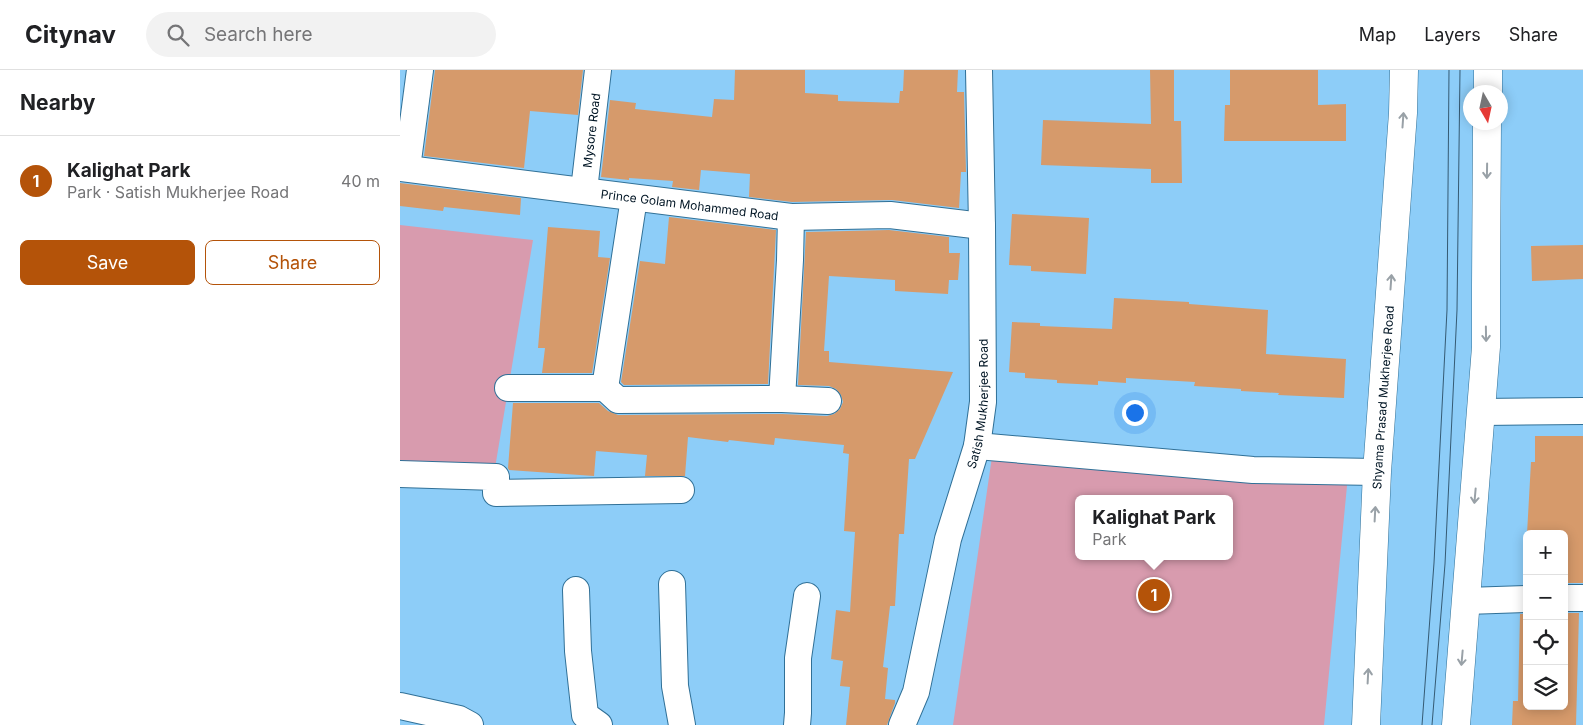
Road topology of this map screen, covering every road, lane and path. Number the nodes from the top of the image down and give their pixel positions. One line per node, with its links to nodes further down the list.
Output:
1 (420, 70): 8 (street)
2 (598, 70): 9 (street, Mysore Road)
3 (979, 70): 12 (street, Satish Mukherjee Road)
4 (1404, 70): 20 (main road, Shyama Prasad Mukherjee Road, one-way to 4)
5 (1488, 70): 6 (main road)
6 (1488, 85)
7 (1487, 130): 18 (main road, one-way to 18)
8 (403, 168): 9 (street, Prince Golam Mohammed Road)
9 (584, 190): 10 (street, Prince Golam Mohammed Road)
10 (634, 198): 11 (street, Prince Golam Mohammed Road); 14 (street)
11 (791, 216): 12 (street, Prince Golam Mohammed Road); 15 (street)
12 (982, 226): 19 (street, Satish Mukherjee Road)
13 (508, 388): 14 (street)
14 (605, 388): 15 (street)
15 (782, 399): 16 (street)
16 (828, 401)
17 (1583, 410): 18 (street)
18 (1481, 412): 29 (main road, one-way to 29)
19 (978, 446): 20 (street); 35 (street, Satish Mukherjee Road)
20 (1377, 472): 36 (main road, Shyama Prasad Mukherjee Road, one-way to 20)
21 (400, 474): 22 (street)
22 (681, 490)
23 (672, 584): 33 (street)
24 (576, 590): 32 (street)
25 (807, 596): 34 (street)
26 (1568, 598): 27 (street)
27 (1583, 598)
28 (1523, 599): 29 (street)
29 (1466, 601): 37 (main road, one-way to 37)
30 (400, 706): 31 (street)
31 (470, 725)
32 (600, 725)
33 (682, 725)
34 (797, 725)
35 (902, 725)
36 (1366, 725)
37 (1456, 725)

